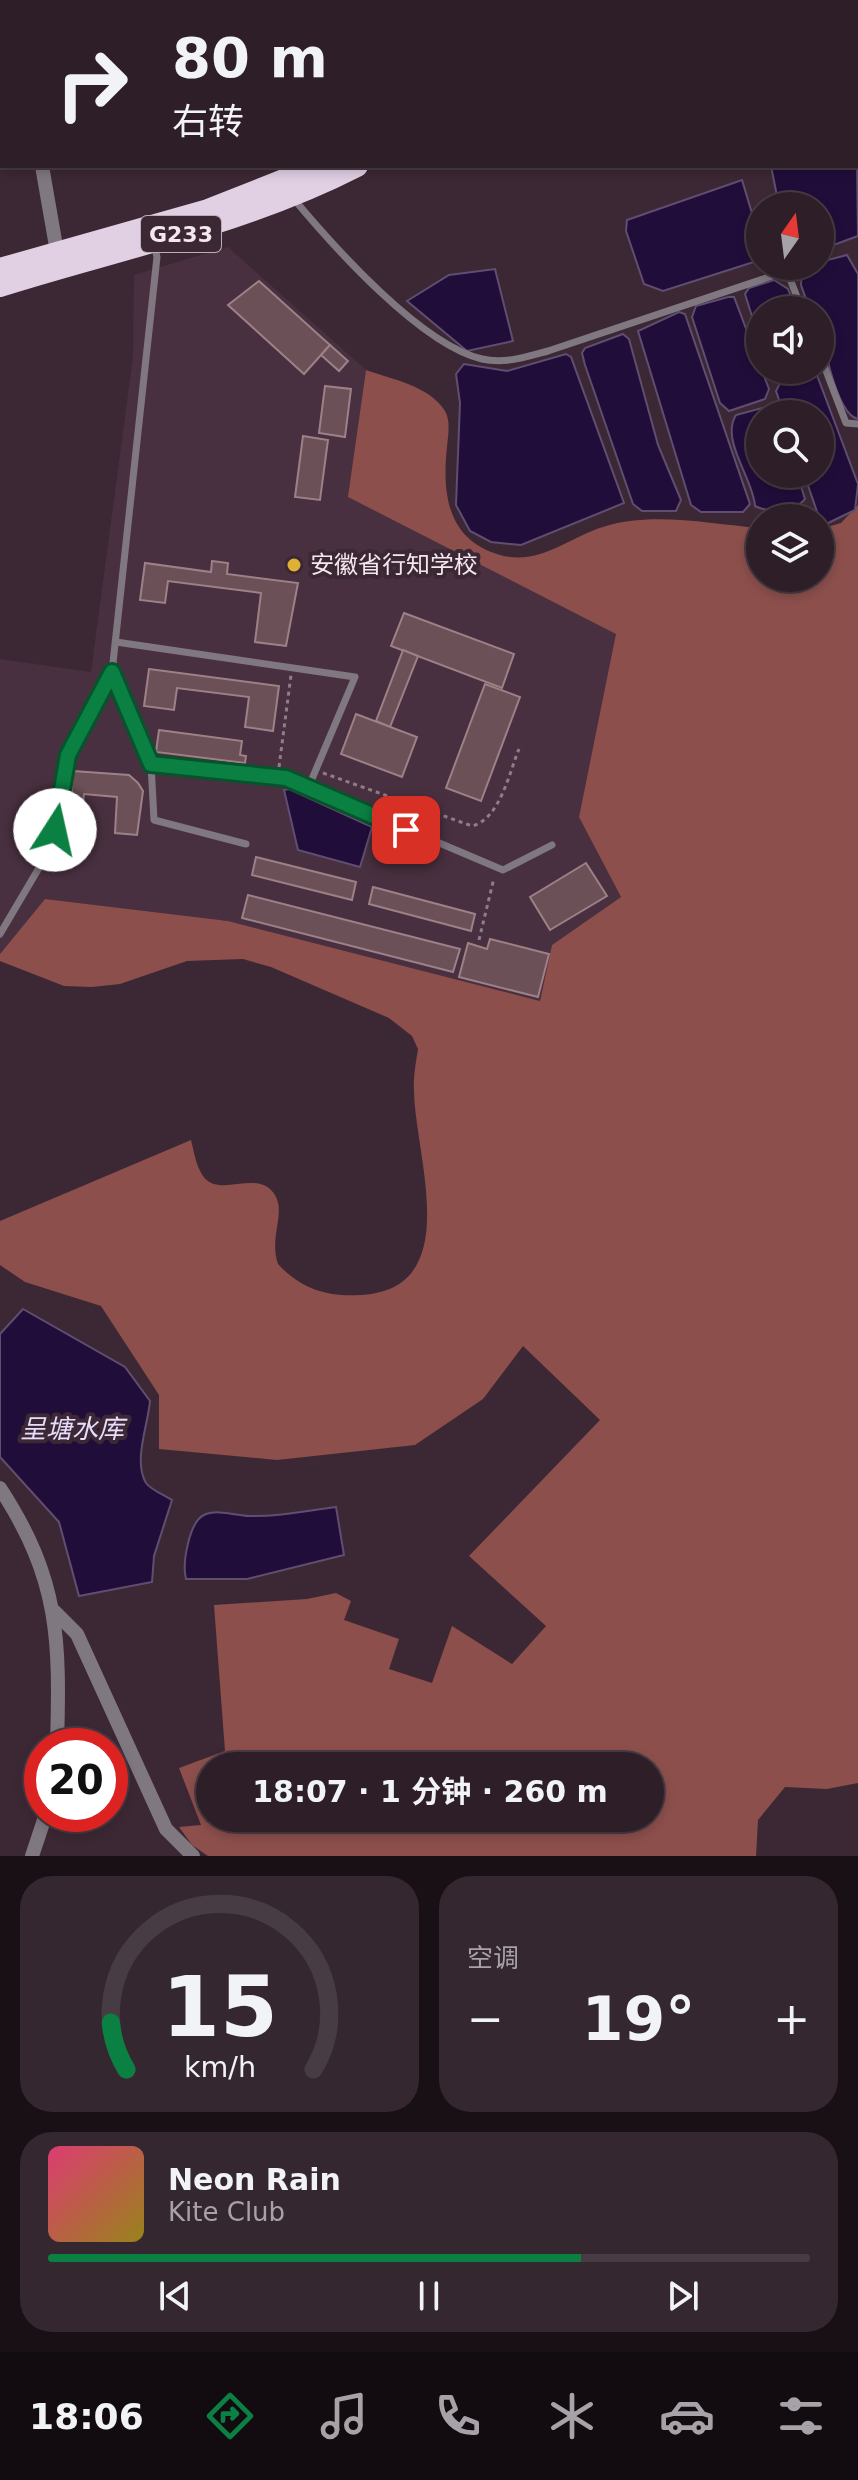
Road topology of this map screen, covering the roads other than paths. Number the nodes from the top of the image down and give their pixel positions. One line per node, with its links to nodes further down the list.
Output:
1 (42, 168): 6 (street)
2 (314, 168): 6 (highway, G233)
3 (353, 168): 4 (highway, G233)
4 (291, 197): 5 (highway, G233); 9 (lane)
5 (154, 242): 8 (highway, G233); 12 (lane)
6 (57, 252): 7 (highway, G233)
7 (0, 269)
8 (0, 286)
9 (797, 296)
10 (831, 384): 11 (lane)
11 (858, 424)
12 (116, 642): 13 (lane); 15 (lane)
13 (112, 672): 14 (lane); 18 (lane)
14 (151, 764): 15 (lane); 16 (lane)
15 (309, 786): 17 (lane)
16 (246, 844)
17 (552, 845)
18 (0, 934)
19 (0, 1488): 20 (street)
20 (54, 1611): 21 (street); 24 (street)
21 (57, 1728)
22 (40, 1832): 23 (street)
23 (32, 1856)
24 (193, 1856)

